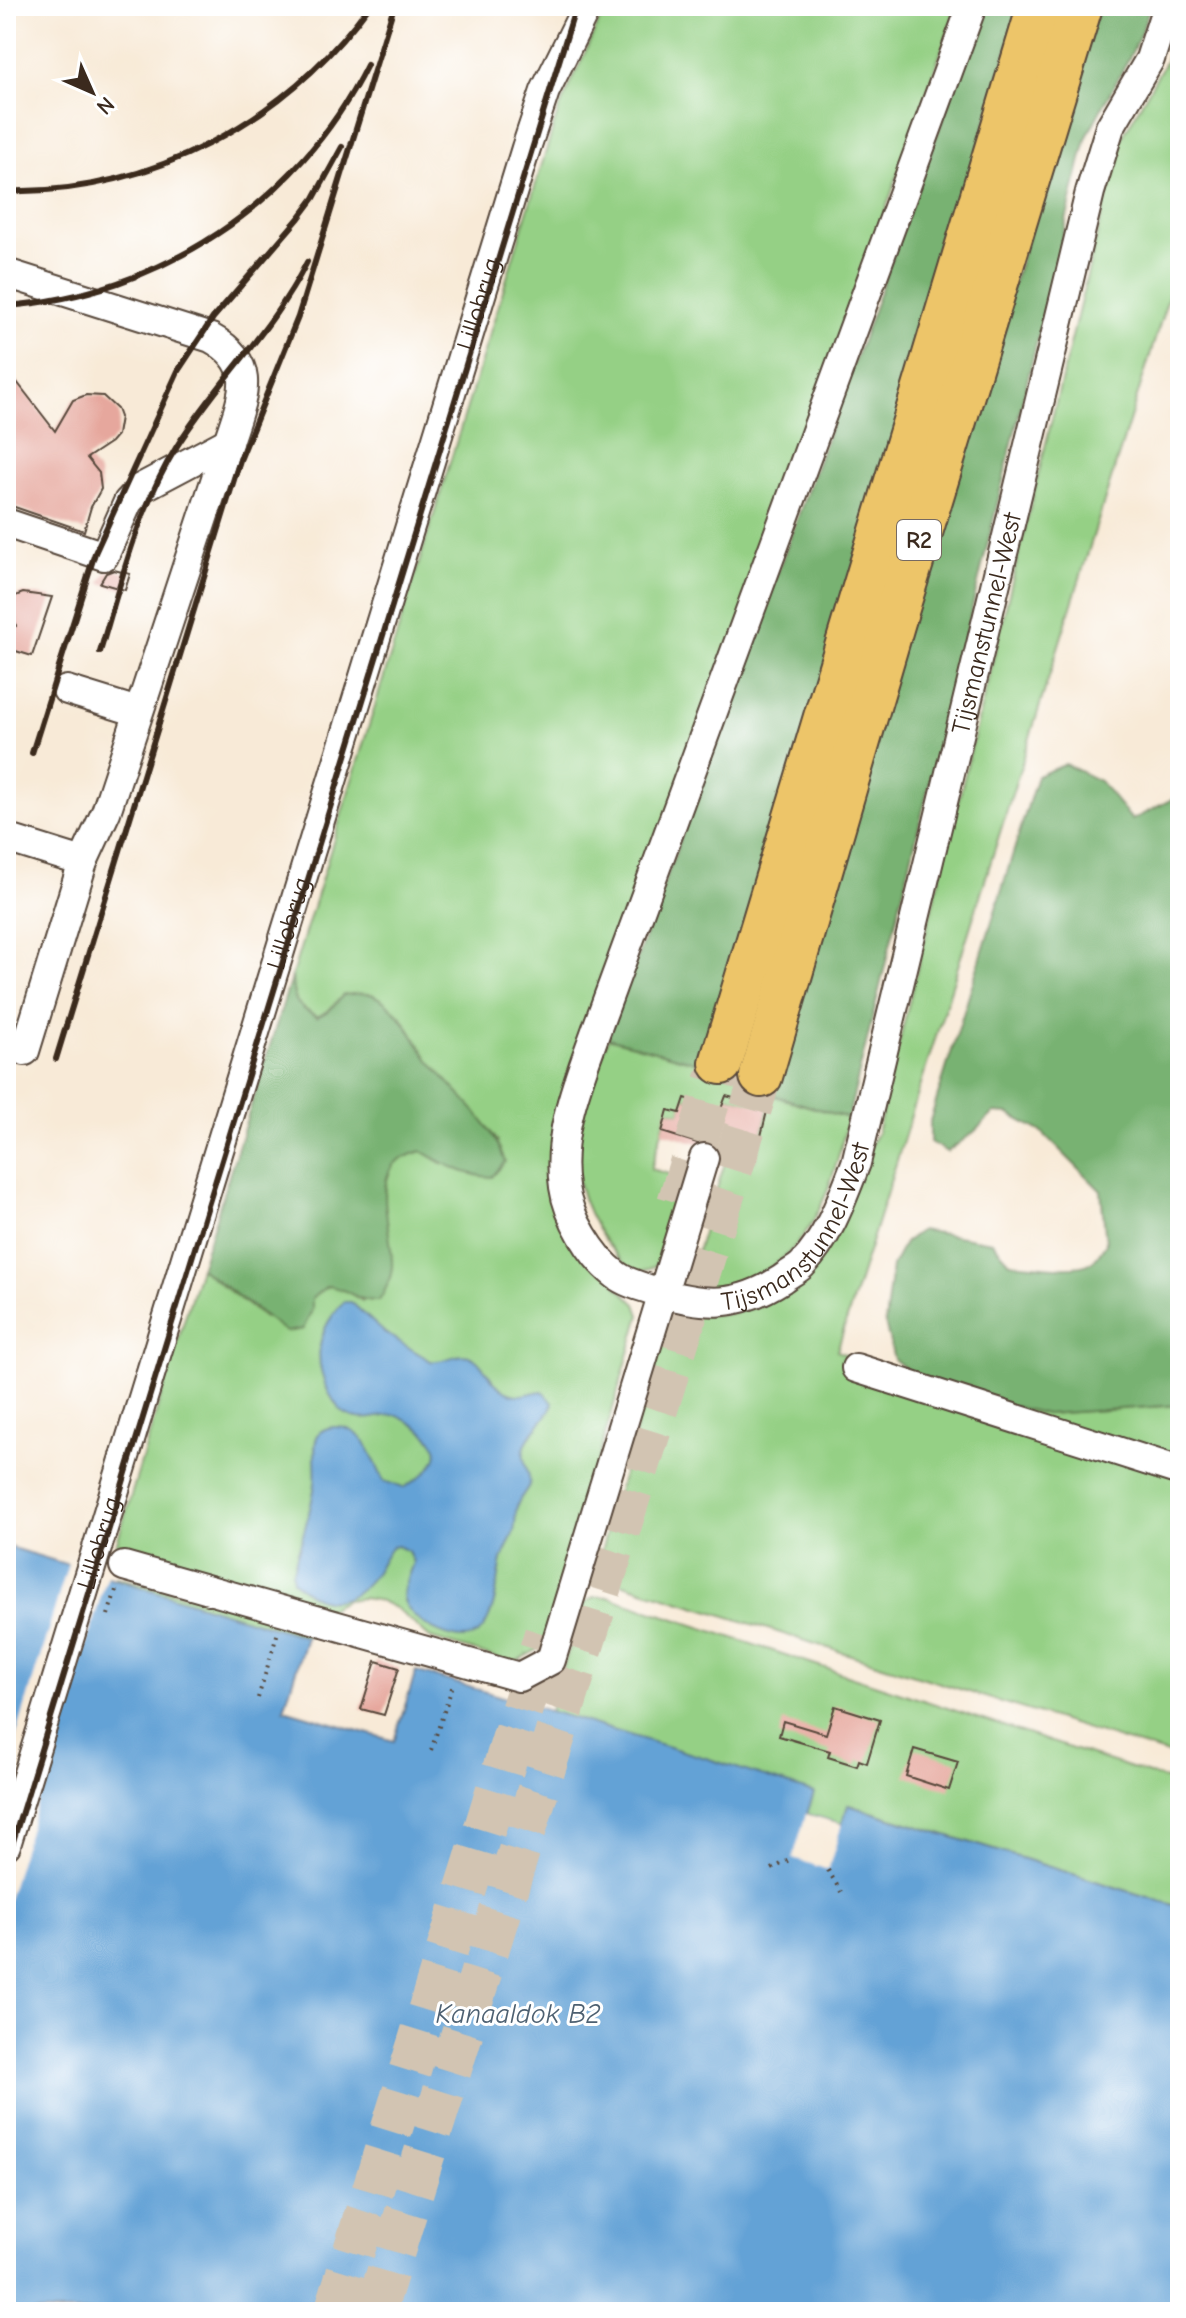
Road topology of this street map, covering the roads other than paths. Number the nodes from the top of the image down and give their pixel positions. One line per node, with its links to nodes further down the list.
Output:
1 (587, 6): 21 (street, Lillobrug)
2 (972, 6): 17 (street, Tijsmanstunnel-West)
3 (1039, 6): 14 (highway, R2)
4 (1081, 6): 15 (highway, R2)
5 (1167, 6): 17 (street, Tijsmanstunnel-West)
6 (6, 273): 7 (street)
7 (228, 442): 8 (street); 10 (street)
8 (6, 523)
9 (67, 690): 10 (street)
10 (138, 712): 12 (street)
11 (6, 838): 12 (street)
12 (83, 862): 13 (street)
13 (25, 1051)
14 (721, 1063)
15 (761, 1076)
16 (704, 1158): 17 (street)
17 (664, 1294): 20 (street)
18 (856, 1368): 19 (street)
19 (1180, 1471)
20 (124, 1566)
21 (6, 1845)

